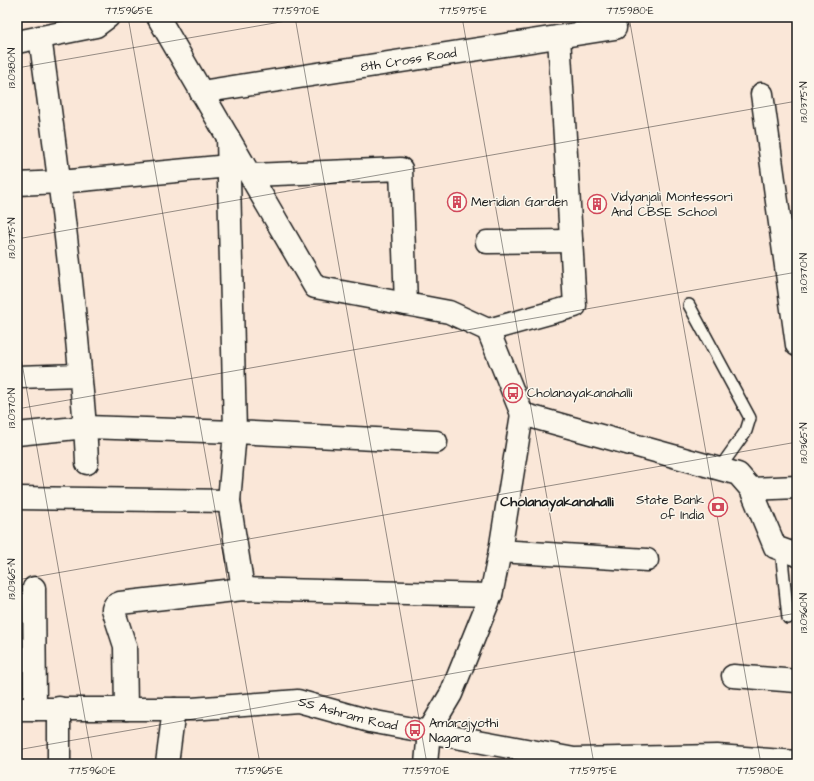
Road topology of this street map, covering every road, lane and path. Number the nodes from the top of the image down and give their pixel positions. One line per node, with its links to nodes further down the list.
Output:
1 (108, 17): 4 (street)
2 (158, 17): 7 (street)
3 (615, 28): 5 (street, 8th Cross Road)
4 (40, 37): 6 (street); 12 (street)
5 (559, 37): 7 (street, 8th Cross Road); 14 (street)
6 (17, 42)
7 (201, 92): 9 (street)
8 (762, 94): 19 (street)
9 (228, 137): 10 (street); 11 (street)
10 (229, 166): 12 (street); 24 (street)
11 (250, 175): 16 (street); 16 (street)
12 (60, 182): 13 (street); 20 (street)
13 (17, 184)
14 (571, 241): 15 (street); 18 (street)
15 (487, 242)
16 (406, 304): 18 (street)
17 (689, 306): 28 (lane)
18 (488, 330): 22 (street)
19 (797, 345)
20 (80, 375): 21 (street); 23 (street)
21 (17, 377)
22 (522, 414): 28 (street); 33 (street)
23 (86, 427): 24 (street); 25 (street); 27 (street)
24 (235, 432): 26 (street); 32 (street)
25 (17, 434)
26 (436, 442)
27 (87, 463)
28 (719, 469): 30 (street)
29 (797, 487): 30 (street)
30 (751, 489): 34 (street)
31 (17, 498): 32 (street)
32 (229, 501): 37 (street)
33 (500, 551): 35 (street); 38 (street)
34 (789, 552): 39 (lane)
35 (647, 560)
36 (34, 588): 43 (street)
37 (243, 589): 38 (street); 44 (street)
38 (491, 595): 46 (street)
39 (788, 618)
40 (733, 676): 41 (street)
41 (797, 681)
42 (60, 708): 43 (street, SS Ashram Road); 44 (street, SS Ashram Road); 50 (street)
43 (26, 709)
44 (126, 709): 45 (street, SS Ashram Road)
45 (174, 709): 46 (street, SS Ashram Road); 51 (street)
46 (429, 731): 47 (street, SS Ashram Road); 52 (street)
47 (544, 759): 48 (street, SS Ashram Road)
48 (718, 760): 49 (street, SS Ashram Road)
49 (797, 762)
50 (59, 764)
51 (167, 764)
52 (426, 764)

